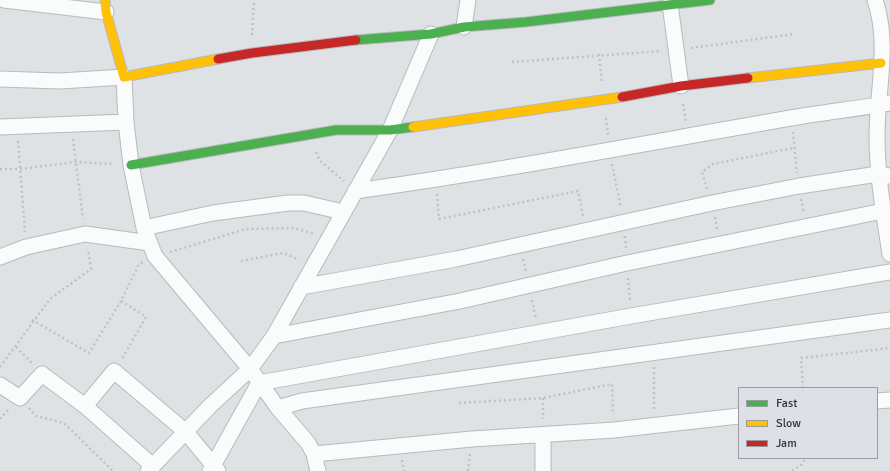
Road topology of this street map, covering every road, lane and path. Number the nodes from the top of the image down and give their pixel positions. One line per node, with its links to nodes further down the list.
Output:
1 (4, 0): 7 (street)
2 (254, 0): 12 (path)
3 (468, 0): 8 (street)
4 (710, 0): 6 (street)
5 (875, 0): 15 (street)
6 (670, 4): 8 (street); 11 (street)
7 (105, 6): 16 (street)
8 (464, 27): 9 (street)
9 (431, 34): 12 (street); 25 (street)
10 (794, 34): 11 (path)
11 (675, 50): 13 (path); 18 (street)
12 (252, 53): 16 (street)
13 (599, 54): 14 (path); 19 (path)
14 (512, 62)
15 (881, 63): 18 (street); 20 (street)
16 (124, 77): 17 (street); 21 (street)
17 (0, 79)
18 (681, 86): 19 (street); 27 (path)
19 (604, 100): 25 (street); 28 (path)
20 (884, 104): 27 (street); 33 (street)
21 (126, 122): 22 (street); 30 (street)
22 (71, 125): 23 (street); 29 (path)
23 (17, 126): 24 (street); 31 (path)
24 (0, 127)
25 (390, 130): 26 (street); 36 (street)
26 (308, 135): 30 (street); 36 (path)
27 (688, 137): 28 (street)
28 (610, 151): 34 (street); 40 (path)
29 (76, 162): 30 (path); 31 (path); 44 (path)
30 (131, 165): 42 (street)
31 (21, 169): 32 (path); 48 (path)
32 (0, 170)
33 (884, 175): 35 (street); 38 (street)
34 (436, 180): 36 (street); 43 (path)
35 (799, 186): 37 (street); 37 (path); 41 (path)
36 (355, 191): 39 (street)
37 (712, 203): 40 (street); 46 (path)
38 (883, 211): 41 (street); 50 (street)
39 (343, 212): 42 (street); 45 (street)
40 (623, 222): 43 (street); 53 (path)
41 (806, 226): 46 (street)
42 (144, 228): 49 (street)
43 (586, 230): 47 (street)
44 (85, 234): 48 (street); 49 (street); 60 (path)
45 (327, 238): 49 (path); 54 (street)
46 (720, 244): 53 (street)
47 (519, 245): 56 (path); 57 (street)
48 (26, 247): 51 (street)
49 (152, 250): 58 (path); 68 (street)
50 (890, 254)
51 (0, 257)
52 (241, 261): 54 (path)
53 (627, 263): 56 (street); 59 (path)
54 (313, 265): 57 (street)
55 (890, 272): 59 (street)
56 (530, 286): 62 (path); 63 (street)
57 (301, 287): 63 (street)
58 (121, 301): 60 (path); 69 (path)
59 (631, 316): 62 (street)
60 (32, 320): 64 (path)
61 (890, 320): 66 (street)
62 (538, 333): 71 (street)
63 (274, 336): 68 (street)
64 (16, 347): 67 (path); 70 (path)
65 (890, 348): 73 (path)
66 (654, 352): 80 (street); 82 (path)
67 (0, 367)
68 (250, 369): 71 (street); 84 (street)
69 (114, 371): 79 (street); 84 (street)
70 (42, 374): 74 (street); 79 (street)
71 (259, 383): 80 (street); 89 (street)
72 (0, 385): 74 (street)
73 (803, 387)
74 (20, 398): 90 (path)
75 (543, 398): 78 (path); 83 (path); 85 (path)
76 (890, 400): 77 (street)
77 (878, 401)
78 (460, 403)
79 (85, 406): 88 (street)
80 (278, 408): 86 (street)
81 (738, 416): 82 (street)
82 (654, 425): 83 (street)
83 (614, 430): 85 (street)
84 (186, 432): 88 (street); 89 (street)
85 (543, 436): 86 (street); 92 (street)
86 (314, 454): 91 (street)
87 (805, 459): 93 (path)
88 (151, 468)
89 (214, 469)
90 (113, 471)
91 (318, 471)
92 (543, 471)
93 (792, 471)

